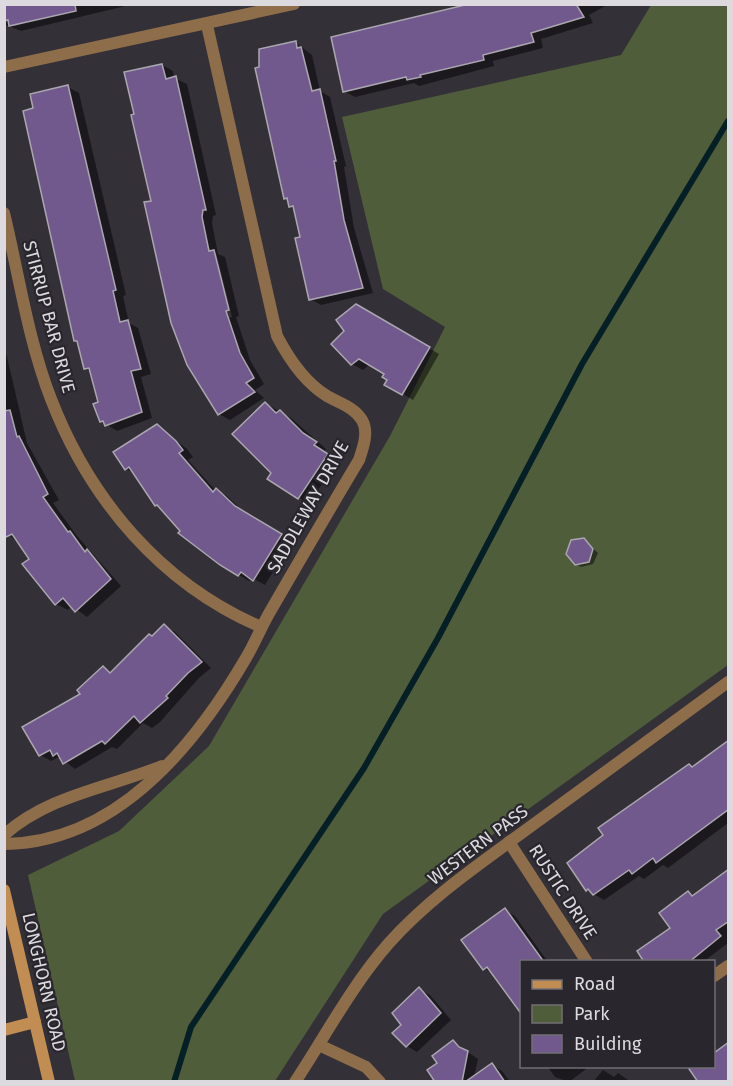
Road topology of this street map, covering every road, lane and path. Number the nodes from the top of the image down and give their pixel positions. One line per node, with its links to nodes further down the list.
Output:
1 (294, 4): 2 (street)
2 (207, 25): 3 (street); 5 (street, SADDLEWAY DRIVE)
3 (4, 67)
4 (4, 213): 5 (street, STIRRUP BAR DRIVE)
5 (261, 627): 7 (street, SADDLEWAY DRIVE)
6 (729, 682): 9 (street, WESTERN PASS)
7 (166, 764): 8 (street, SADDLEWAY DRIVE); 10 (street, SADDLEWAY DRIVE)
8 (4, 835)
9 (509, 842): 12 (street, RUSTIC DRIVE); 17 (street, WESTERN PASS)
10 (4, 844)
11 (4, 890): 15 (main road, LONGHORN ROAD)
12 (586, 960)
13 (729, 966): 14 (street)
14 (715, 975)
15 (35, 1022): 16 (main road); 18 (main road, LONGHORN ROAD)
16 (4, 1030)
17 (319, 1045): 19 (street, WESTERN PASS); 20 (street)
18 (49, 1082)
19 (295, 1082)
20 (380, 1082)

